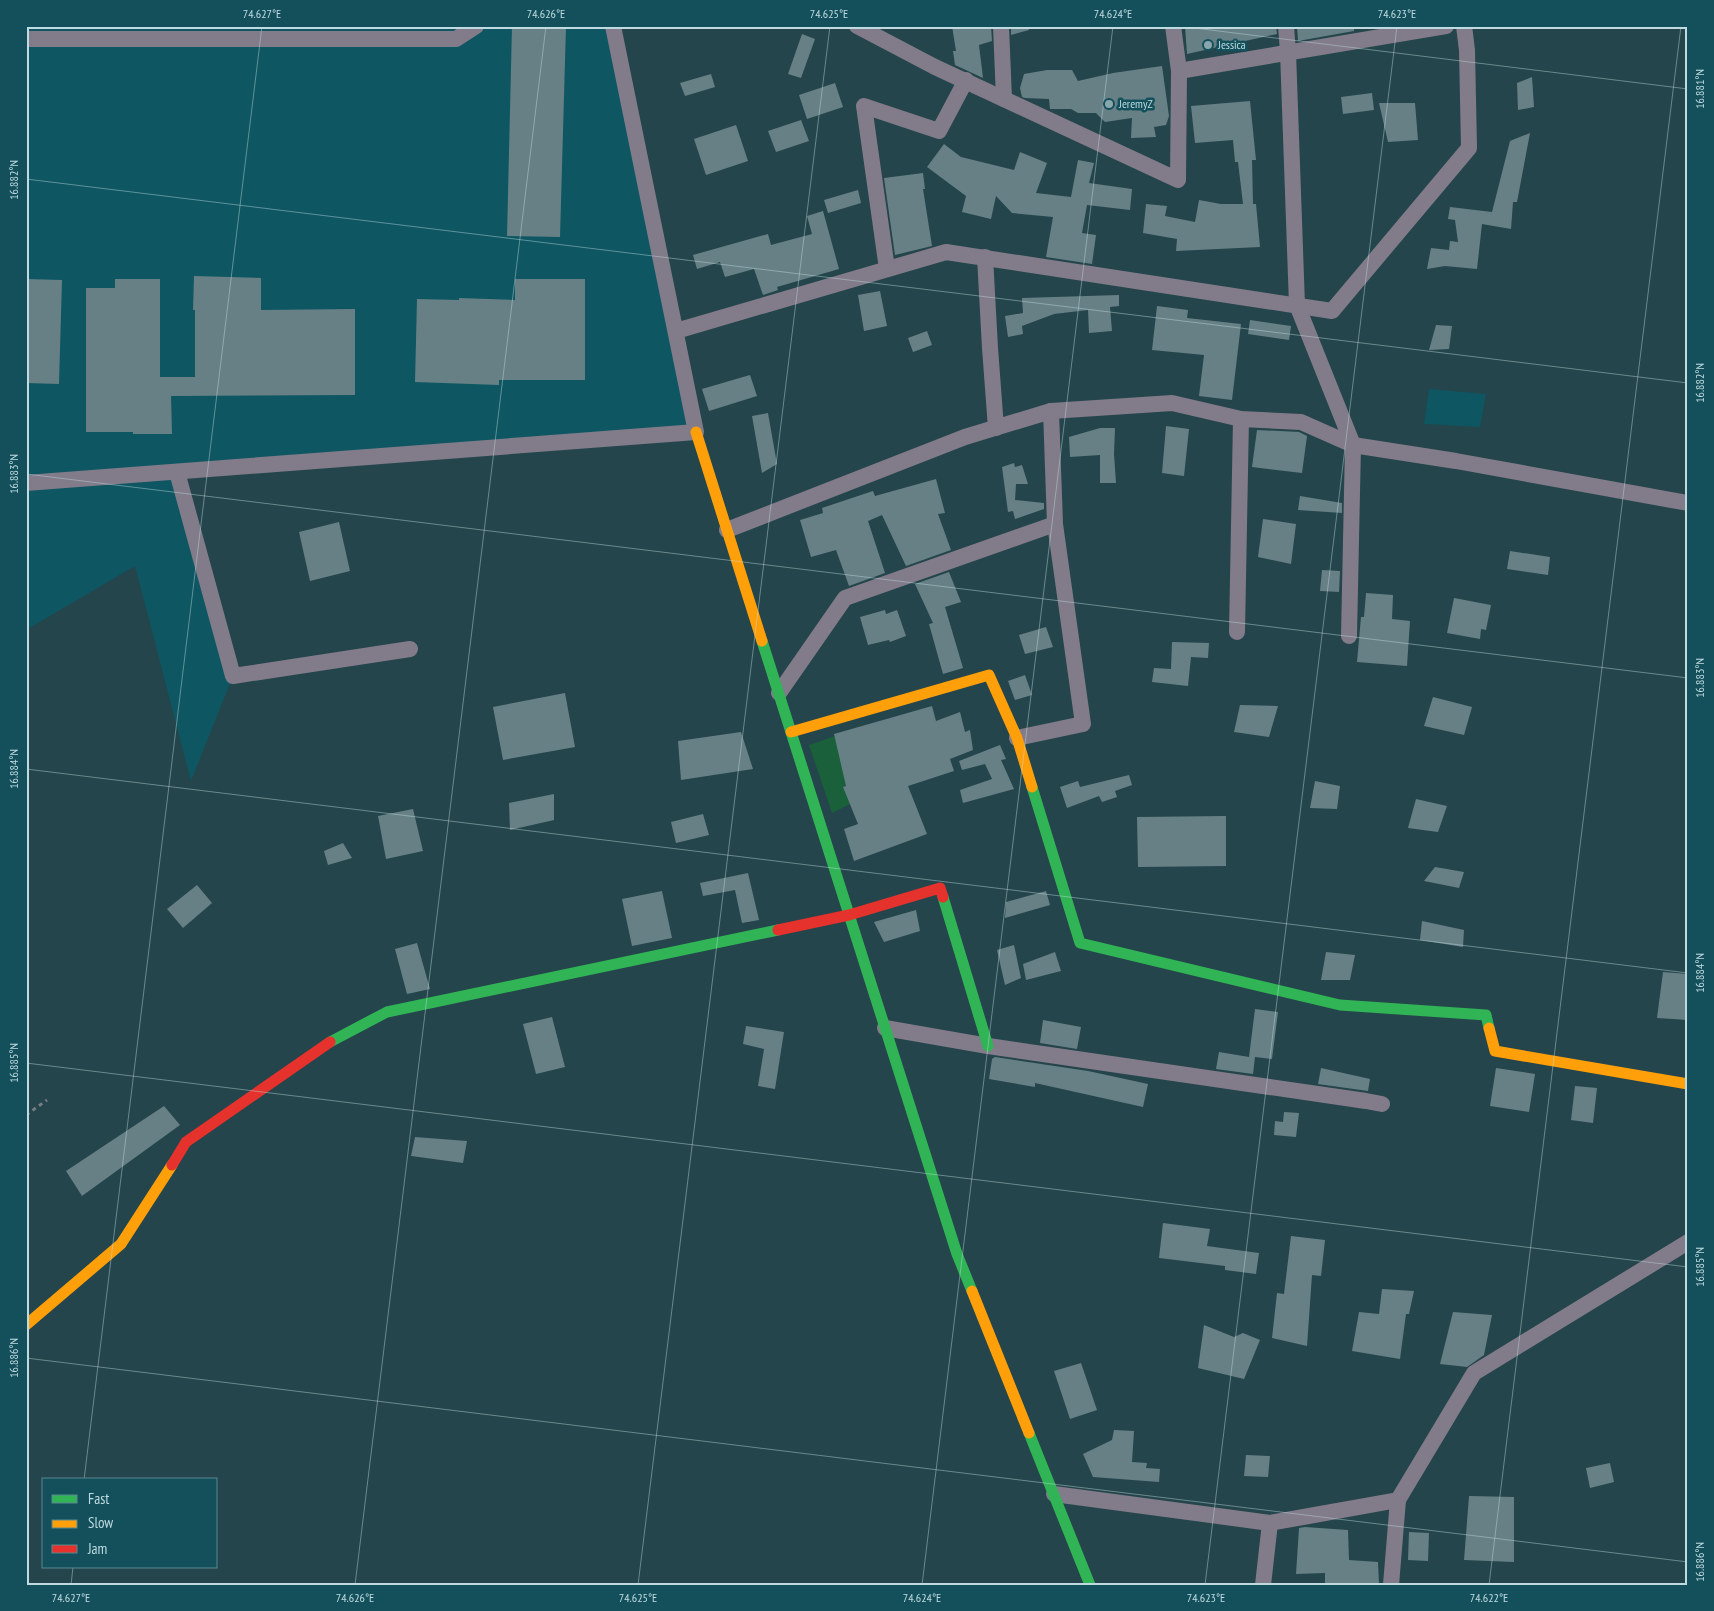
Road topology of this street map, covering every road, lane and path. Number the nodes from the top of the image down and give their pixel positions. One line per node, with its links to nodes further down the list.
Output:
1 (476, 26): 9 (street)
2 (613, 26): 17 (street)
3 (857, 26): 12 (street)
4 (1000, 26): 13 (street)
5 (1173, 26): 11 (street)
6 (1286, 26): 10 (street)
7 (1446, 26): 10 (street)
8 (1464, 26): 16 (street)
9 (26, 38)
10 (1288, 52): 11 (street); 16 (street)
11 (1179, 71): 13 (street)
12 (966, 80): 13 (street); 15 (street)
13 (1004, 99)
14 (985, 257): 15 (street); 16 (street); 20 (street)
15 (886, 269): 17 (street)
16 (1297, 306): 22 (street)
17 (676, 331): 21 (street)
18 (1051, 411): 19 (street); 20 (street); 26 (street)
19 (1241, 419): 22 (street); 28 (street)
20 (996, 428): 27 (street)
21 (696, 432): 23 (street); 27 (street)
22 (1353, 445): 25 (street); 29 (street)
23 (178, 472): 24 (street); 30 (street)
24 (26, 483)
25 (1688, 503)
26 (1055, 524): 31 (street); 33 (street)
27 (727, 530): 31 (street)
28 (1237, 632)
29 (1349, 636)
30 (410, 649)
31 (779, 693): 32 (street)
32 (792, 732): 33 (street); 34 (street)
33 (1017, 738): 37 (street)
34 (849, 916): 35 (street); 36 (street); 42 (street)
35 (885, 1028): 36 (street); 43 (street)
36 (988, 1046): 39 (street)
37 (1688, 1084)
38 (47, 1100): 40 (path)
39 (1382, 1104)
40 (26, 1115)
41 (1688, 1242): 44 (street)
42 (26, 1325)
43 (1054, 1494): 45 (street); 46 (street)
44 (1398, 1500): 45 (street); 48 (street)
45 (1270, 1523): 47 (street)
46 (1090, 1585)
47 (1262, 1585)
48 (1391, 1585)

